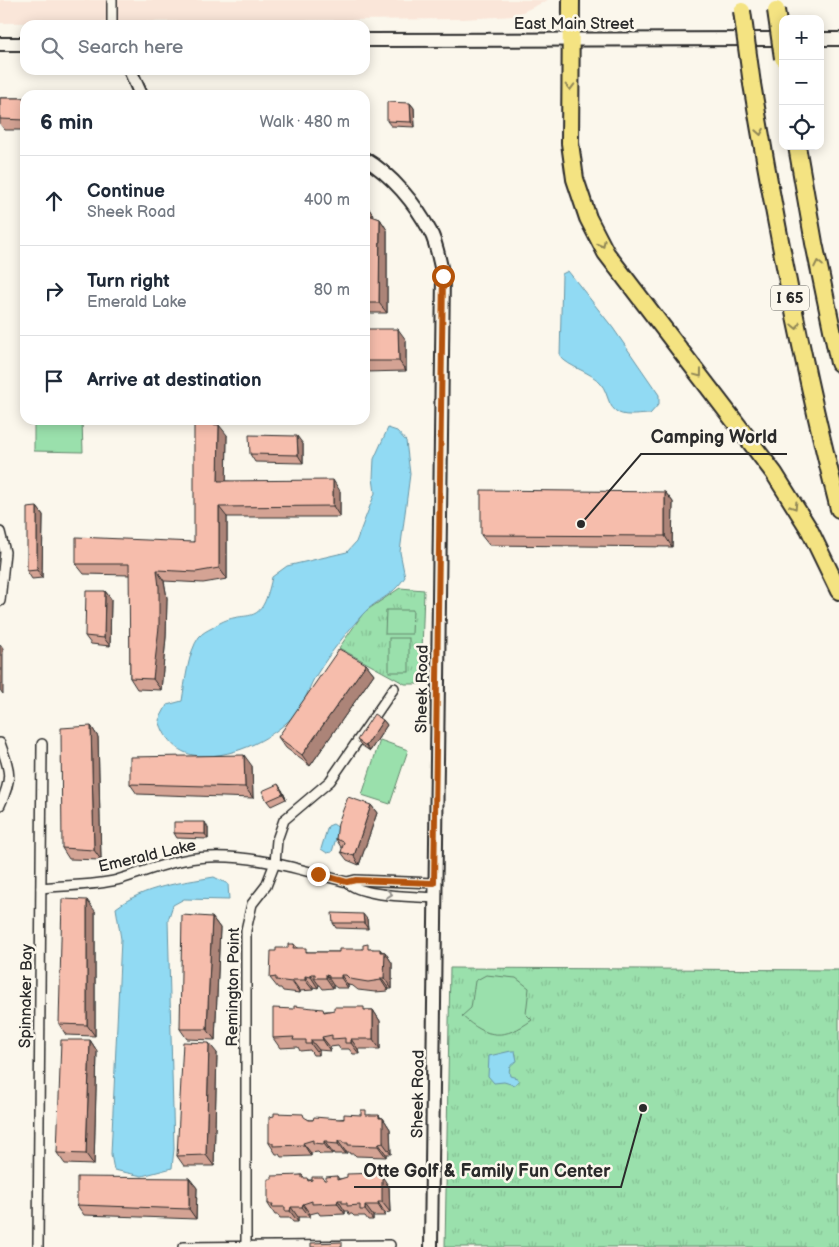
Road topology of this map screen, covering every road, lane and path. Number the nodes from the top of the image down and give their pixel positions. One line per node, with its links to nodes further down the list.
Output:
1 (112, 0): 5 (street)
2 (571, 0): 7 (highway)
3 (742, 5): 19 (highway, I 65, one-way to 19, bridge)
4 (776, 5): 6 (highway, bridge)
5 (112, 20)
6 (779, 28)
7 (569, 39): 8 (street, East Main Street); 10 (street, East Main Street); 21 (highway, one-way to 21)
8 (779, 39)
9 (824, 39): 11 (street)
10 (370, 40)
11 (839, 40)
12 (0, 44): 13 (street)
13 (20, 44)
14 (132, 75): 15 (street)
15 (139, 90)
16 (798, 150): 18 (highway, I 65, one-way to 16)
17 (370, 163): 29 (street, Sheek Road)
18 (839, 363)
19 (839, 509)
20 (0, 532): 22 (street)
21 (839, 591)
22 (0, 601)
23 (394, 688): 27 (street, Remington Point)
24 (0, 743): 26 (street)
25 (42, 744): 30 (street, Spinnaker Bay)
26 (0, 804)
27 (274, 863): 28 (street, Emerald Lake); 30 (street, Emerald Lake); 33 (street, Remington Point)
28 (347, 882): 29 (street, Emerald Lake); 31 (street, Emerald Lake, one-way to 31)
29 (434, 883): 31 (street, Sheek Road)
30 (41, 888): 34 (street, Spinnaker Bay)
31 (434, 898): 36 (street, Sheek Road)
32 (390, 1244): 33 (street)
33 (246, 1246): 35 (street)
34 (38, 1247)
35 (183, 1247)
36 (432, 1247)

